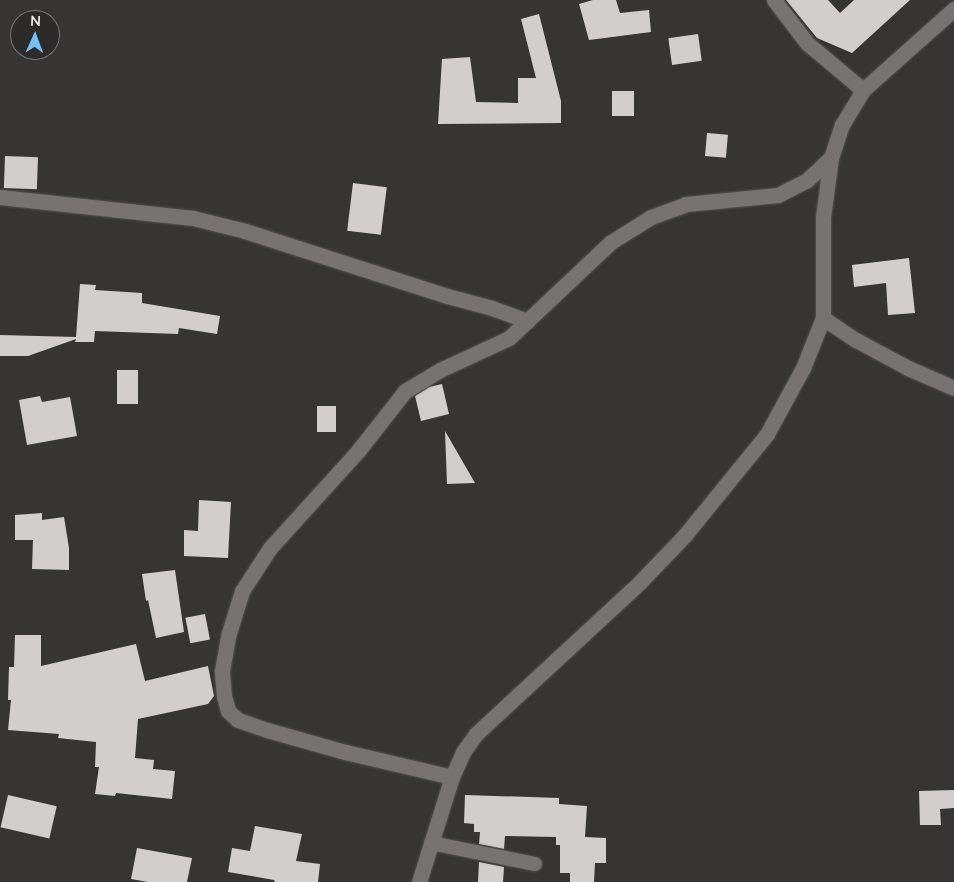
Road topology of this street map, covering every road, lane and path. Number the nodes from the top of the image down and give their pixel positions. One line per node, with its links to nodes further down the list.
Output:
1 (774, 0): 3 (street)
2 (954, 9): 3 (street)
3 (864, 90): 4 (street)
4 (831, 158): 6 (street); 7 (street)
5 (0, 197): 7 (street)
6 (823, 318): 8 (street); 9 (street)
7 (528, 321): 9 (street)
8 (954, 388)
9 (452, 778): 10 (street)
10 (431, 843): 11 (lane); 12 (street)
11 (535, 864)
12 (419, 882)

